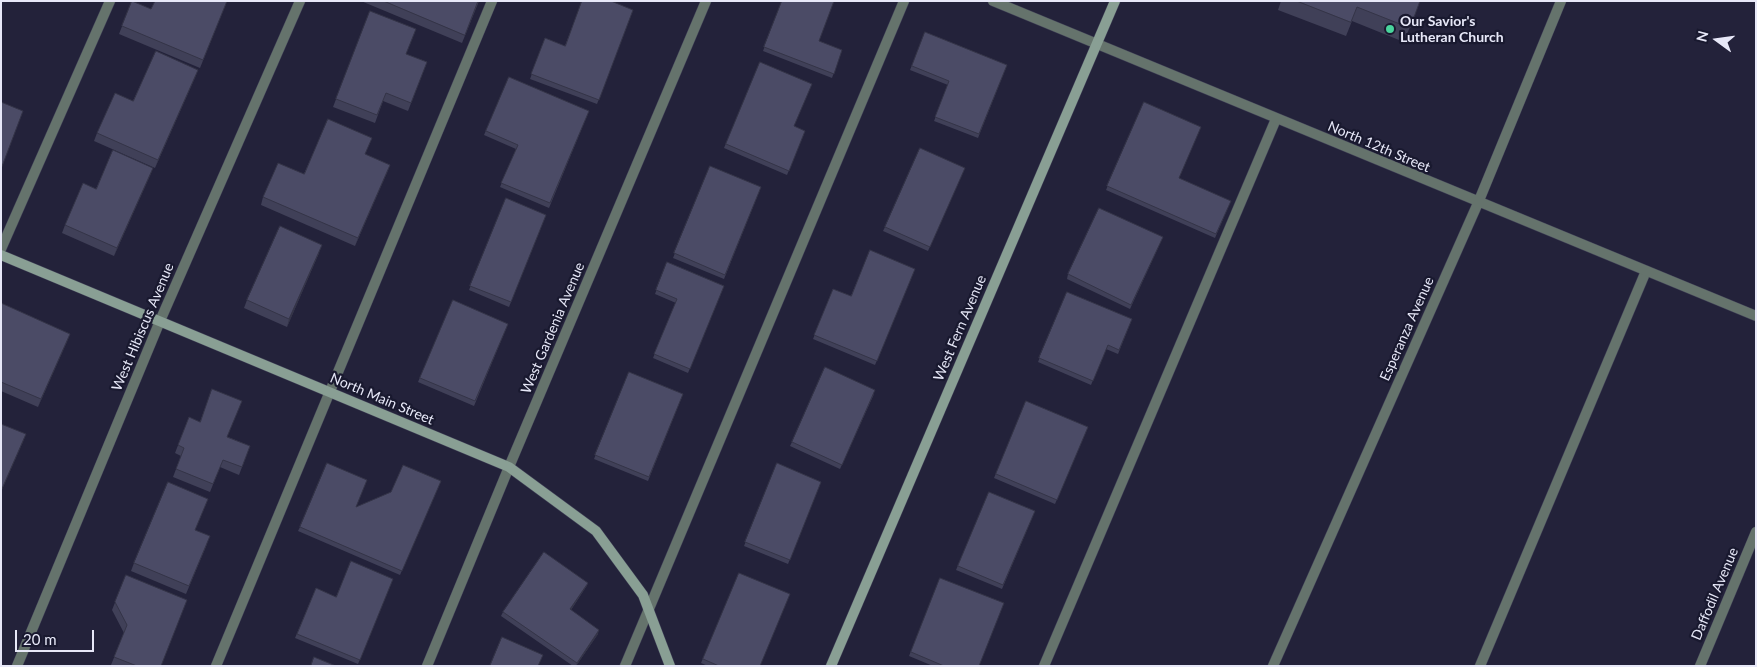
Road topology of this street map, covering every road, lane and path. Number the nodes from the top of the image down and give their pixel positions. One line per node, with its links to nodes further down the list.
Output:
1 (110, 1): 12 (street)
2 (300, 1): 16 (street, West Hibiscus Avenue)
3 (492, 1): 17 (street)
4 (706, 1): 18 (street, West Gardenia Avenue)
5 (904, 1): 20 (street)
6 (993, 1): 9 (street, North 12th Street)
7 (1114, 1): 9 (street, West Fern Avenue)
8 (1561, 1): 11 (street, Esperanza Avenue)
9 (1096, 45): 10 (street, North 12th Street); 26 (street, West Fern Avenue)
10 (1276, 119): 11 (street, North 12th Street); 27 (street)
11 (1478, 203): 14 (street, North 12th Street); 28 (street, Esperanza Avenue)
12 (1, 250)
13 (1, 254): 16 (street, North Main Street)
14 (1646, 271): 15 (street, North 12th Street); 29 (street)
15 (1756, 316)
16 (160, 321): 17 (street, North Main Street); 21 (street, West Hibiscus Avenue)
17 (330, 392): 18 (street, North Main Street); 22 (street)
18 (509, 467): 20 (street, North Main Street); 23 (street, West Gardenia Avenue)
19 (1756, 532): 30 (street, Daffodil Avenue)
20 (649, 610): 24 (street); 25 (street, North Main Street)
21 (17, 666)
22 (216, 666)
23 (427, 666)
24 (625, 666)
25 (670, 666)
26 (831, 666)
27 (1044, 666)
28 (1273, 666)
29 (1480, 666)
30 (1700, 666)

